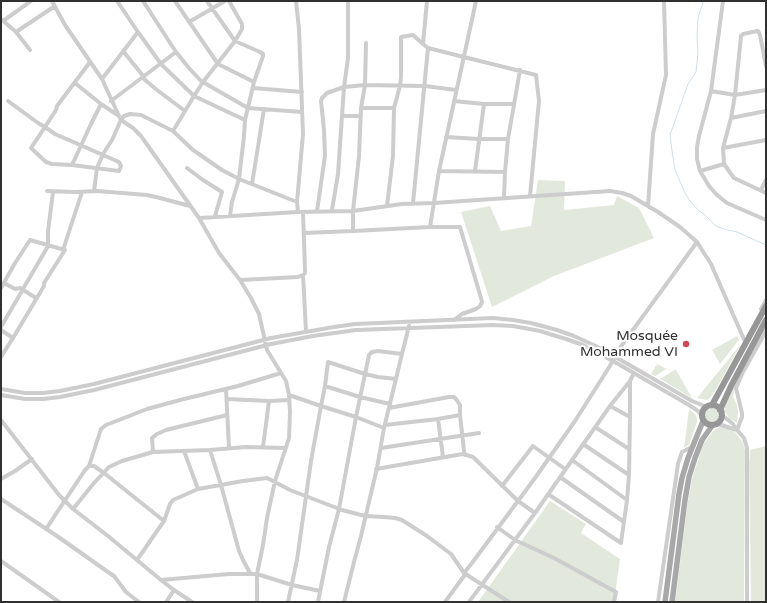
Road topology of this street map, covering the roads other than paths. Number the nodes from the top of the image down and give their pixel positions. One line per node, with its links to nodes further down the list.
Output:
1 (31, 1): 17 (street)
2 (52, 1): 15 (street)
3 (117, 1): 20 (street)
4 (143, 1): 27 (street)
5 (175, 1): 18 (street)
6 (207, 1): 16 (street)
7 (224, 1): 16 (street)
8 (229, 1): 21 (street)
9 (296, 1): 47 (street)
10 (348, 1): 40 (street)
11 (427, 1): 23 (street)
12 (476, 1): 28 (street)
13 (664, 1): 101 (street)
14 (723, 1): 46 (street)
15 (55, 6): 19 (street); 29 (street)
16 (212, 8): 18 (street); 21 (street)
17 (2, 20): 19 (street)
18 (189, 22): 31 (street)
19 (16, 32): 25 (street)
20 (138, 32): 26 (street); 30 (street)
21 (235, 41): 31 (street); 37 (street)
22 (366, 43): 39 (street)
23 (423, 44): 24 (street); 41 (street)
24 (428, 48): 28 (street); 42 (street)
25 (30, 50)
26 (123, 51): 34 (street); 35 (street)
27 (176, 52): 30 (street); 36 (street)
28 (463, 56): 33 (street); 44 (street)
29 (90, 62): 35 (street); 38 (street)
30 (161, 64): 34 (street); 49 (street)
31 (218, 64): 36 (street); 37 (street)
32 (766, 66): 48 (street)
33 (520, 70): 55 (street); 94 (street)
34 (144, 77): 51 (street); 60 (street)
35 (102, 79): 51 (street)
36 (203, 82): 49 (street); 56 (street)
37 (254, 82): 43 (street)
38 (75, 83): 53 (street); 68 (street)
39 (365, 85): 40 (street); 41 (street); 57 (street)
40 (344, 86): 63 (street); 103 (street)
41 (400, 86): 42 (street); 58 (street)
42 (425, 86): 44 (street); 97 (street)
43 (253, 88): 47 (street); 56 (street)
44 (456, 90): 52 (street)
45 (766, 90): 48 (street)
46 (711, 91): 48 (street); 82 (street)
47 (302, 92): 62 (street)
48 (735, 95): 66 (street)
49 (194, 96): 60 (street); 67 (street)
50 (8, 101): 68 (street)
51 (112, 101): 65 (street)
52 (454, 101): 54 (street); 70 (street)
53 (101, 104): 65 (street); 74 (street)
54 (484, 104): 55 (street); 72 (street)
55 (514, 104): 71 (street)
56 (248, 108): 59 (street); 67 (street)
57 (361, 108): 58 (street); 64 (street)
58 (394, 108): 100 (street)
59 (264, 109): 62 (street); 87 (street)
60 (185, 111): 69 (street)
61 (766, 111): 66 (street)
62 (302, 112): 96 (street)
63 (343, 116): 64 (street); 102 (street)
64 (361, 116): 104 (street)
65 (120, 118): 69 (street); 76 (street); 99 (street)
66 (731, 118): 75 (street)
67 (245, 120): 85 (street)
68 (45, 127): 74 (street); 78 (street)
69 (173, 131): 85 (street)
70 (446, 137): 72 (street); 81 (street)
71 (508, 138): 72 (street); 84 (street)
72 (479, 139): 83 (street)
73 (766, 140): 75 (street)
74 (82, 146): 76 (street); 78 (street)
75 (723, 148): 77 (street)
76 (103, 154): 79 (street); 79 (street)
77 (724, 164): 82 (street); 88 (street)
78 (72, 165): 79 (street)
79 (97, 168): 90 (street)
80 (187, 168): 106 (street)
81 (440, 171): 83 (street); 98 (street)
82 (700, 171): 109 (street)
83 (475, 172): 84 (street)
84 (505, 172): 95 (street)
85 (239, 179): 87 (street); 107 (street)
86 (766, 180): 88 (street)
87 (252, 184): 96 (street)
88 (761, 190): 93 (street)
89 (47, 191): 91 (street)
90 (94, 191): 92 (street); 99 (street)
91 (53, 192): 92 (street); 114 (street)
92 (82, 192): 115 (street)
93 (766, 193)
94 (530, 196): 95 (street); 101 (street)
95 (504, 198): 98 (street)
96 (297, 202): 105 (street)
97 (412, 203): 98 (street); 100 (street)
98 (434, 203): 110 (street)
99 (190, 206): 108 (street)
100 (387, 206): 104 (street)
101 (648, 206): 113 (street)
102 (332, 210): 103 (street); 104 (street)
103 (317, 211): 105 (street)
104 (353, 211): 111 (street)
105 (300, 212): 107 (street); 112 (street)
106 (215, 216): 107 (street); 108 (street)
107 (230, 216)
108 (199, 218): 117 (street)
109 (766, 220)
110 (430, 227): 111 (street); 124 (street)
111 (353, 231): 112 (street)
112 (304, 233): 116 (street)
113 (697, 242): 133 (street); 136 (street)
114 (48, 246): 115 (street); 118 (street); 120 (street)
115 (63, 250): 121 (street)
116 (304, 275): 117 (street); 129 (street)
117 (240, 280): 132 (street)
118 (4, 283): 119 (street); 120 (street)
119 (1, 288)
120 (23, 289): 121 (street); 127 (street)
121 (36, 298): 131 (street)
122 (766, 300): 133 (street)
123 (766, 306): 133 (highway)
124 (453, 320): 126 (street); 136 (street)
125 (766, 320): 157 (highway)
126 (411, 321): 128 (street); 129 (street)
127 (1, 328): 131 (street)
128 (409, 328): 134 (street); 135 (street); 138 (street)
129 (306, 331): 132 (street)
130 (766, 331): 168 (street)
131 (13, 338): 137 (street)
132 (265, 339): 134 (street); 145 (street)
133 (745, 342): 156 (highway)
134 (266, 345): 139 (street); 148 (street)
135 (402, 354): 140 (street); 142 (street)
136 (614, 356): 138 (street); 156 (street)
137 (1, 357)
138 (613, 361): 141 (street); 184 (street)
139 (281, 373): 146 (street); 147 (street)
140 (365, 374): 142 (street); 144 (street); 149 (street)
141 (634, 374): 143 (street); 162 (street)
142 (396, 379): 154 (street)
143 (630, 380): 155 (street); 161 (street)
144 (325, 386): 149 (street); 153 (street)
145 (1, 389)
146 (226, 389): 150 (street); 187 (street)
147 (289, 394): 151 (street); 153 (street)
148 (1, 395)
149 (360, 398): 154 (street); 160 (street)
150 (227, 399): 152 (street); 158 (street)
151 (289, 400): 152 (street); 176 (street)
152 (270, 401): 173 (street)
153 (321, 406): 160 (street); 199 (street)
154 (390, 406): 159 (street); 166 (street)
155 (610, 406): 161 (street); 167 (street)
156 (710, 406): 157 (highway); 162 (highway)
157 (721, 412): 165 (highway); 168 (street)
158 (227, 415): 175 (street); 181 (street)
159 (460, 415): 163 (street); 170 (street)
160 (356, 417): 166 (street); 205 (street)
161 (630, 418): 178 (street)
162 (702, 418): 165 (highway); 174 (main road)
163 (438, 419): 166 (street); 171 (street)
164 (1, 420): 185 (street)
165 (715, 425): 168 (street); 237 (main road)
166 (385, 426): 177 (street)
167 (595, 427): 172 (street); 178 (street)
168 (737, 430): 238 (street)
169 (479, 433): 170 (street)
170 (463, 435): 171 (street); 182 (street)
171 (440, 439): 177 (street); 183 (street)
172 (584, 444): 186 (street); 191 (street)
173 (263, 447): 175 (street); 176 (street)
174 (692, 447): 235 (street); 236 (main road)
175 (229, 448): 179 (street)
176 (286, 448): 194 (street)
177 (381, 448): 188 (street)
178 (630, 449): 191 (street)
179 (210, 450): 180 (street); 195 (street)
180 (184, 451): 181 (street); 197 (street)
181 (153, 452): 190 (street)
182 (465, 455): 183 (street); 196 (street)
183 (443, 457): 188 (street)
184 (550, 458): 189 (street); 196 (street); 203 (street)
185 (32, 459): 193 (street); 201 (street)
186 (572, 460): 189 (street); 202 (street)
187 (89, 466): 190 (street); 201 (street)
188 (376, 469): 207 (street)
189 (565, 469): 192 (street)
190 (104, 473): 204 (street); 208 (street)
191 (629, 475): 202 (street)
192 (560, 477): 198 (street); 209 (street)
193 (1, 479)
194 (275, 481): 195 (street); 199 (street); 217 (street)
195 (221, 485): 197 (street); 215 (street)
196 (502, 486): 203 (street)
197 (198, 489): 208 (street)
198 (548, 494): 206 (street); 209 (street)
199 (307, 496): 205 (street); 219 (street)
200 (1, 500): 211 (street)
201 (64, 500): 204 (street); 211 (street)
202 (627, 500): 209 (street)
203 (518, 501): 206 (street); 210 (street)
204 (73, 509): 213 (street)
205 (340, 509): 207 (street); 222 (street)
206 (535, 513): 212 (street)
207 (365, 516): 216 (street); 230 (street)
208 (164, 521): 213 (street)
209 (624, 522)
210 (498, 527): 212 (street); 216 (street)
211 (46, 529): 224 (street)
212 (515, 540): 220 (street); 234 (street)
213 (137, 560): 218 (street)
214 (1, 561): 223 (street)
215 (250, 573): 217 (street); 218 (street)
216 (464, 573): 220 (street); 231 (street)
217 (257, 574): 219 (street); 227 (street)
218 (161, 580): 221 (street)
219 (292, 585): 222 (street); 228 (street)
220 (482, 585): 232 (street); 233 (street)
221 (174, 590): 225 (street); 226 (street)
222 (320, 591): 229 (street)
223 (60, 602)
224 (139, 602)
225 (166, 602)
226 (192, 602)
227 (257, 602)
228 (288, 602)
229 (318, 602)
230 (344, 602)
231 (445, 602)
232 (469, 602)
233 (510, 602)
234 (614, 602)
235 (658, 602)
236 (665, 602)
237 (672, 602)
238 (747, 602)

